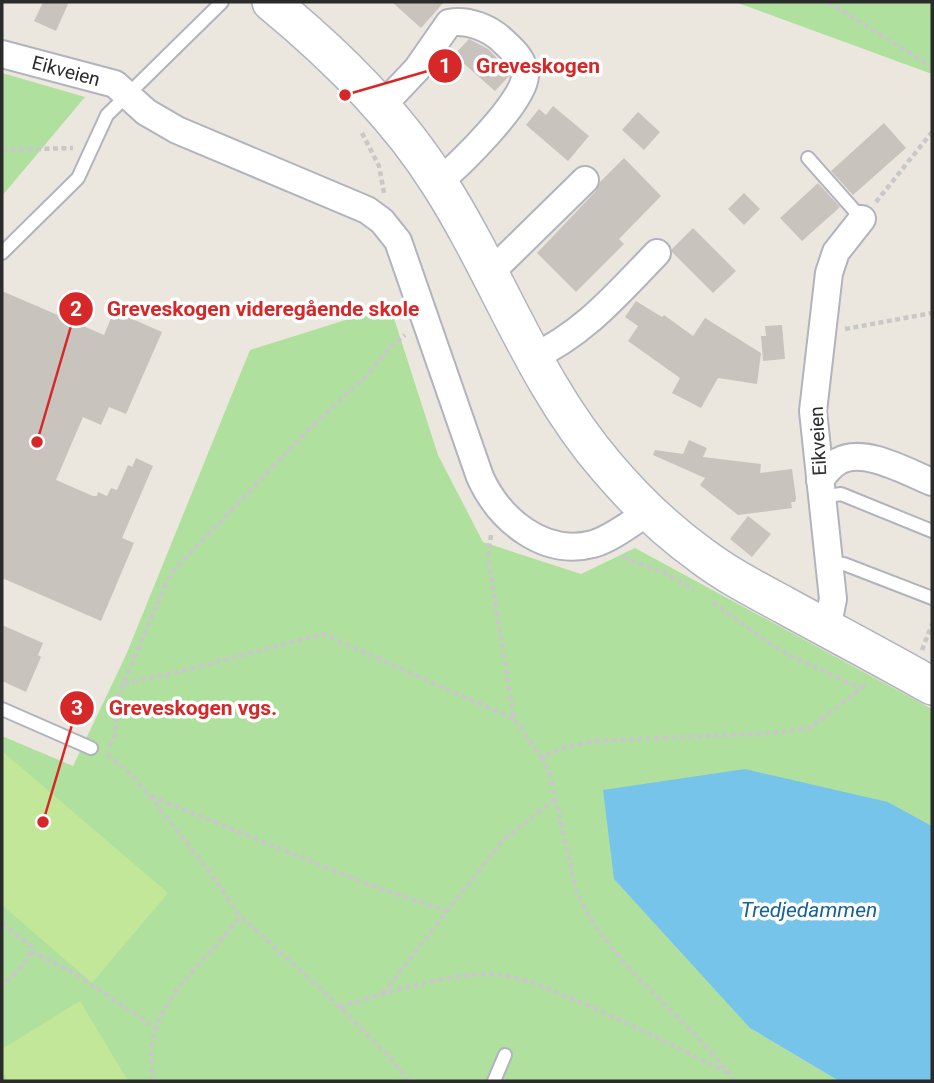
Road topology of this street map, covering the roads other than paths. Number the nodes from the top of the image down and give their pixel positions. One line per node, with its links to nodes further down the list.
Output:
1 (222, 2): 4 (lane)
2 (271, 2): 5 (main road)
3 (2, 54): 4 (street, Eikveien)
4 (127, 95): 10 (lane); 16 (street, Eikveien)
5 (370, 116): 8 (main road); 8 (street)
6 (808, 158): 9 (lane)
7 (585, 180): 12 (street)
8 (439, 182): 12 (main road)
9 (862, 219): 15 (street, Eikveien)
10 (2, 253)
11 (657, 253): 13 (street)
12 (489, 274): 13 (main road)
13 (533, 356): 16 (main road)
14 (932, 482): 15 (street)
15 (821, 488): 17 (lane); 18 (street, Eikveien)
16 (650, 511): 20 (main road)
17 (932, 531)
18 (829, 565): 19 (lane); 20 (street, Eikveien)
19 (932, 598)
20 (827, 629): 21 (main road)
21 (932, 686)
22 (2, 709): 23 (lane)
23 (91, 748)
24 (505, 1055): 25 (lane)
25 (494, 1081)

